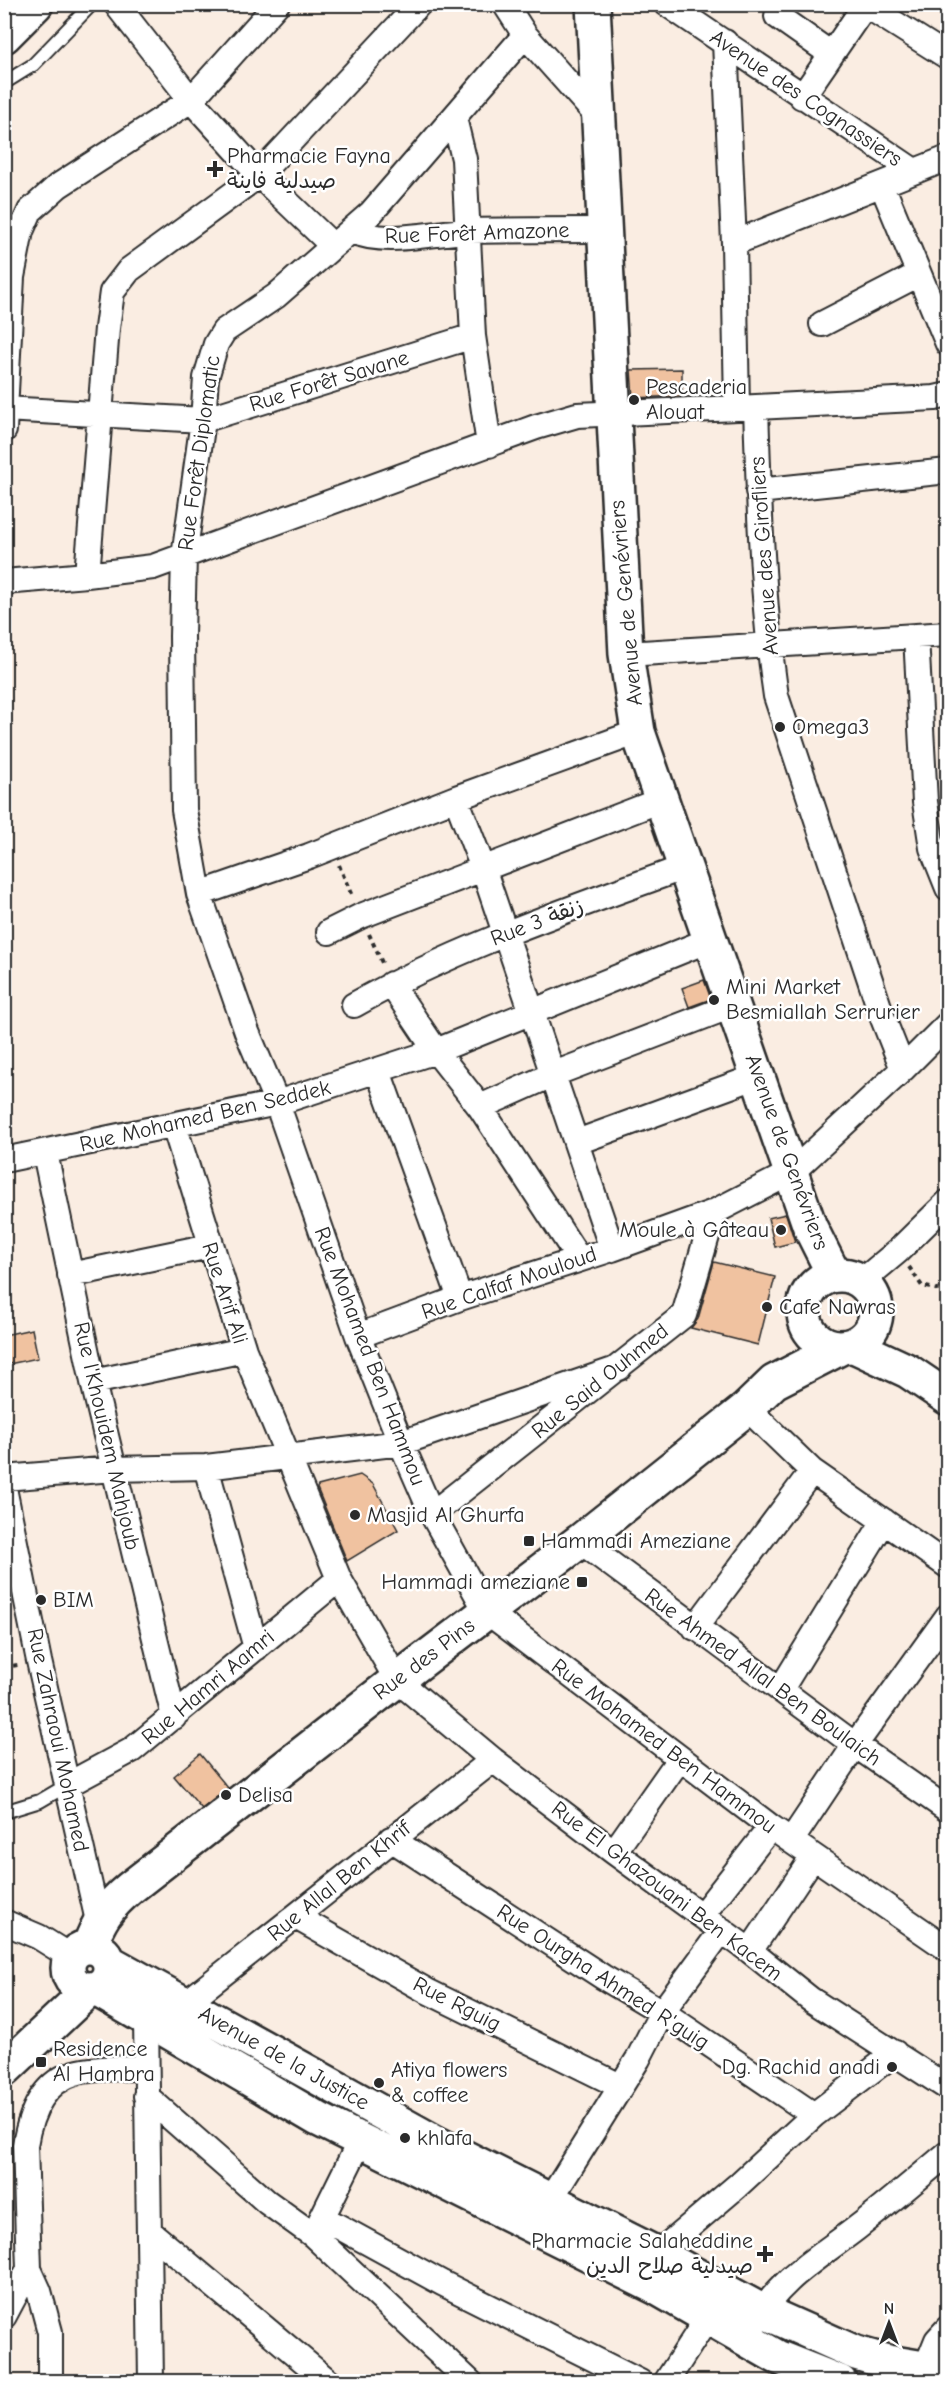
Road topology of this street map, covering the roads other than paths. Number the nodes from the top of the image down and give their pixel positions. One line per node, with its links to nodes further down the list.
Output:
1 (36, 4): 12 (street)
2 (92, 4): 16 (lane)
3 (116, 4): 18 (street)
4 (277, 4): 18 (street)
5 (419, 4): 23 (street)
6 (505, 4): 11 (street)
7 (593, 4): 20 (street, Avenue de Genévriers)
8 (668, 4): 13 (street, Avenue des Cognassiers)
9 (865, 5): 14 (street); 15 (street)
10 (777, 16): 14 (street)
11 (525, 35): 19 (street, Rue Forêt Diplomatic); 20 (street)
12 (4, 36)
13 (725, 42): 17 (street, Avenue des Cognassiers); 28 (street, Avenue des Girofliers)
14 (831, 54): 17 (street)
15 (948, 57)
16 (4, 83)
17 (802, 97): 22 (street, Avenue des Cognassiers)
18 (191, 100): 23 (street); 31 (street)
19 (454, 118): 26 (street, Rue Forêt Diplomatic); 27 (street)
20 (600, 119): 25 (street, Avenue de Genévriers)
21 (948, 158): 22 (street)
22 (914, 171): 24 (street)
23 (259, 175): 29 (street); 37 (street)
24 (882, 185): 28 (street); 30 (street)
25 (603, 230): 27 (street, Rue Forêt Amazone); 38 (street, Avenue de Genévriers)
26 (351, 231): 27 (street, Rue Forêt Amazone); 29 (street, Rue Forêt Diplomatic)
27 (469, 231): 33 (street)
28 (734, 243): 36 (street, Avenue des Girofliers)
29 (333, 246): 40 (street, Rue Forêt Diplomatic)
30 (919, 274): 32 (street); 34 (street)
31 (8, 277): 39 (street)
32 (822, 324)
33 (473, 336): 40 (street, Rue Forêt Savane); 41 (street)
34 (948, 344)
35 (948, 395): 36 (street)
36 (747, 407): 38 (street); 43 (street, Avenue des Girofliers)
37 (100, 414): 39 (street, Rue Forêt Savane); 40 (street, Rue Forêt Savane); 45 (street)
38 (613, 414): 41 (street); 50 (street, Avenue de Genévriers)
39 (5, 416)
40 (203, 420): 44 (street, Rue Forêt Diplomatic)
41 (489, 445): 44 (street)
42 (948, 471): 43 (street)
43 (758, 491): 49 (street, Avenue des Girofliers)
44 (184, 557): 45 (street); 57 (street, Rue Forêt Diplomatic)
45 (87, 575): 46 (street)
46 (4, 582)
47 (948, 634): 48 (street)
48 (916, 636): 49 (street); 56 (street)
49 (768, 644): 50 (street); 67 (street, Avenue des Girofliers)
50 (626, 654): 51 (street, Avenue de Genévriers)
51 (638, 732): 52 (street); 53 (street, Avenue de Genévriers)
52 (456, 798): 55 (street); 57 (street)
53 (661, 800): 54 (street, Avenue de Genévriers); 55 (street)
54 (685, 867): 59 (street, Rue 3 زنقة); 60 (street, Avenue de Genévriers)
55 (483, 868): 58 (street); 59 (street)
56 (948, 888)
57 (199, 894): 71 (street, Rue Mohamed Ben Hammou)
58 (329, 932)
59 (505, 933): 61 (street, Rue 3 زنقة); 64 (street)
60 (709, 940): 63 (street, Avenue de Genévriers); 64 (street, Rue Mohamed Ben Seddek)
61 (391, 984): 62 (street, Rue 3 زنقة); 66 (street)
62 (354, 1005)
63 (734, 1005): 69 (street); 70 (street, Avenue de Genévriers)
64 (532, 1012): 66 (street, Rue Mohamed Ben Seddek); 69 (street)
65 (948, 1024): 67 (street, Rue Calfaf Mouloud)
66 (436, 1051): 68 (street, Rue Mohamed Ben Seddek); 72 (street)
67 (903, 1069): 77 (street, Rue Calfaf Mouloud)
68 (378, 1071): 71 (street, Rue Mohamed Ben Seddek); 85 (street)
69 (554, 1074): 72 (street); 74 (street)
70 (758, 1076): 74 (street); 77 (street, Avenue de Genévriers)
71 (277, 1103): 73 (street, Rue Mohamed Ben Seddek); 87 (street, Rue Mohamed Ben Hammou)
72 (480, 1107): 82 (street)
73 (174, 1125): 75 (street, Rue Mohamed Ben Seddek); 80 (street, Rue Arif Ali)
74 (577, 1142): 81 (street)
75 (45, 1154): 76 (street, Rue Mohamed Ben Seddek); 83 (street, Rue l'Khouidem Mahjoub)
76 (4, 1160)
77 (792, 1173): 79 (street, Rue Calfaf Mouloud); 84 (street, Avenue de Genévriers)
78 (948, 1202): 84 (street)
79 (714, 1212): 81 (street, Rue Calfaf Mouloud); 90 (street, Rue Said Ouhmed)
80 (210, 1246): 83 (street); 89 (street, Rue Arif Ali)
81 (612, 1249): 82 (street, Rue Calfaf Mouloud)
82 (579, 1258): 85 (street, Rue Calfaf Mouloud)
83 (70, 1275): 91 (street, Rue l'Khouidem Mahjoub)
84 (847, 1278): 86 (street); 88 (street)
85 (460, 1298): 87 (street, Rue Calfaf Mouloud)
86 (804, 1319): 88 (street); 92 (street, Rue des Pins)
87 (358, 1336): 95 (street, Rue Mohamed Ben Hammou)
88 (856, 1339): 92 (street, Rue des Pins); 93 (street)
89 (244, 1350): 91 (street); 96 (street, Rue Arif Ali)
90 (619, 1368): 95 (street); 102 (street, Rue Said Ouhmed)
91 (93, 1382): 98 (street, Rue l'Khouidem Mahjoub)
92 (774, 1382): 94 (street, Rue des Pins)
93 (948, 1398)
94 (747, 1408): 99 (street); 104 (street, Rue des Pins)
95 (400, 1443): 96 (street); 102 (street, Rue Mohamed Ben Hammou)
96 (287, 1457): 97 (street); 107 (street, Rue Arif Ali)
97 (206, 1467): 98 (street); 111 (street)
98 (113, 1469): 100 (street); 114 (street, Rue l'Khouidem Mahjoub)
99 (812, 1471): 103 (street); 110 (street)
100 (4, 1478)
101 (4, 1488): 105 (street, Rue Zahraoui Mohamed)
102 (432, 1514): 108 (street, Rue Mohamed Ben Hammou)
103 (884, 1521): 106 (street); 113 (street)
104 (580, 1541): 108 (street, Rue des Pins); 110 (street, Rue Ahmed Allal Ben Boulaich)
105 (12, 1561): 118 (street, Rue Zahraoui Mohamed)
106 (948, 1566)
107 (339, 1580): 111 (street, Rue Hamri Aamri); 112 (street, Rue Arif Ali)
108 (486, 1611): 112 (street, Rue des Pins); 116 (street, Rue Mohamed Ben Hammou)
109 (948, 1616): 115 (street)
110 (695, 1628): 113 (street, Rue Ahmed Allal Ben Boulaich)
111 (256, 1648): 114 (street, Rue Hamri Aamri)
112 (397, 1680): 117 (street, Rue El Ghazouani Ben Kacem); 132 (street, Rue des Pins)
113 (781, 1689): 115 (street, Rue Ahmed Allal Ben Boulaich)
114 (174, 1717): 118 (street, Rue Hamri Aamri)
115 (855, 1745): 119 (street, Rue Ahmed Allal Ben Boulaich); 123 (street)
116 (680, 1758): 121 (street, Rue Mohamed Ben Hammou); 124 (street)
117 (493, 1760): 122 (street, Rue Allal Ben Khrif); 124 (street, Rue El Ghazouani Ben Kacem)
118 (69, 1784): 120 (lane); 132 (street, Rue Zahraoui Mohamed)
119 (948, 1810)
120 (4, 1812)
121 (771, 1827): 123 (street, Rue Mohamed Ben Hammou); 126 (street)
122 (391, 1839): 127 (street, Rue Allal Ben Khrif); 134 (street, Rue Ourgha Ahmed R'guig)
123 (791, 1841): 125 (street, Rue Mohamed Ben Hammou)
124 (614, 1852): 126 (street, Rue El Ghazouani Ben Kacem)
125 (813, 1857): 130 (street, Rue Mohamed Ben Hammou); 131 (street)
126 (702, 1915): 129 (street, Rue El Ghazouani Ben Kacem)
127 (296, 1917): 133 (street, Rue Allal Ben Khrif); 139 (street, Rue Rguig)
128 (4, 1922): 132 (street)
129 (722, 1930): 131 (street, Rue El Ghazouani Ben Kacem); 134 (street)
130 (948, 1949)
131 (750, 1951): 136 (street, Rue El Ghazouani Ben Kacem)
132 (89, 1964): 133 (street, Avenue de la Justice); 135 (street, Avenue de la Justice); 138 (street, Rue des Pins)
133 (186, 2003): 145 (street, Avenue de la Justice)
134 (662, 2012): 139 (street); 142 (street, Rue Ourgha Ahmed R'guig)
135 (146, 2019): 137 (street); 143 (street, Avenue de la Justice)
136 (895, 2053): 140 (street, Rue El Ghazouani Ben Kacem); 142 (street)
137 (146, 2068): 141 (street); 149 (street)
138 (4, 2070)
139 (620, 2086): 145 (street)
140 (948, 2088)
141 (146, 2096): 146 (street); 147 (street)
142 (814, 2115): 148 (street)
143 (360, 2140): 146 (street); 152 (street, Avenue de la Justice)
144 (948, 2153): 150 (street)
145 (550, 2200): 148 (street, Avenue de la Justice)
146 (318, 2226): 159 (street); 160 (street)
147 (150, 2232): 157 (street); 158 (street)
148 (657, 2254): 150 (street, Avenue de la Justice)
149 (28, 2269): 151 (street); 156 (street)
150 (762, 2311): 154 (street); 155 (street, Avenue de la Justice)
151 (4, 2316)
152 (708, 2317): 154 (street, Avenue de la Justice); 161 (street)
153 (948, 2328): 155 (street)
154 (747, 2340): 162 (street, Avenue de la Justice)
155 (937, 2370)
156 (50, 2382)
157 (151, 2382)
158 (329, 2382)
159 (470, 2382)
160 (640, 2382)
161 (666, 2382)
162 (840, 2382)

